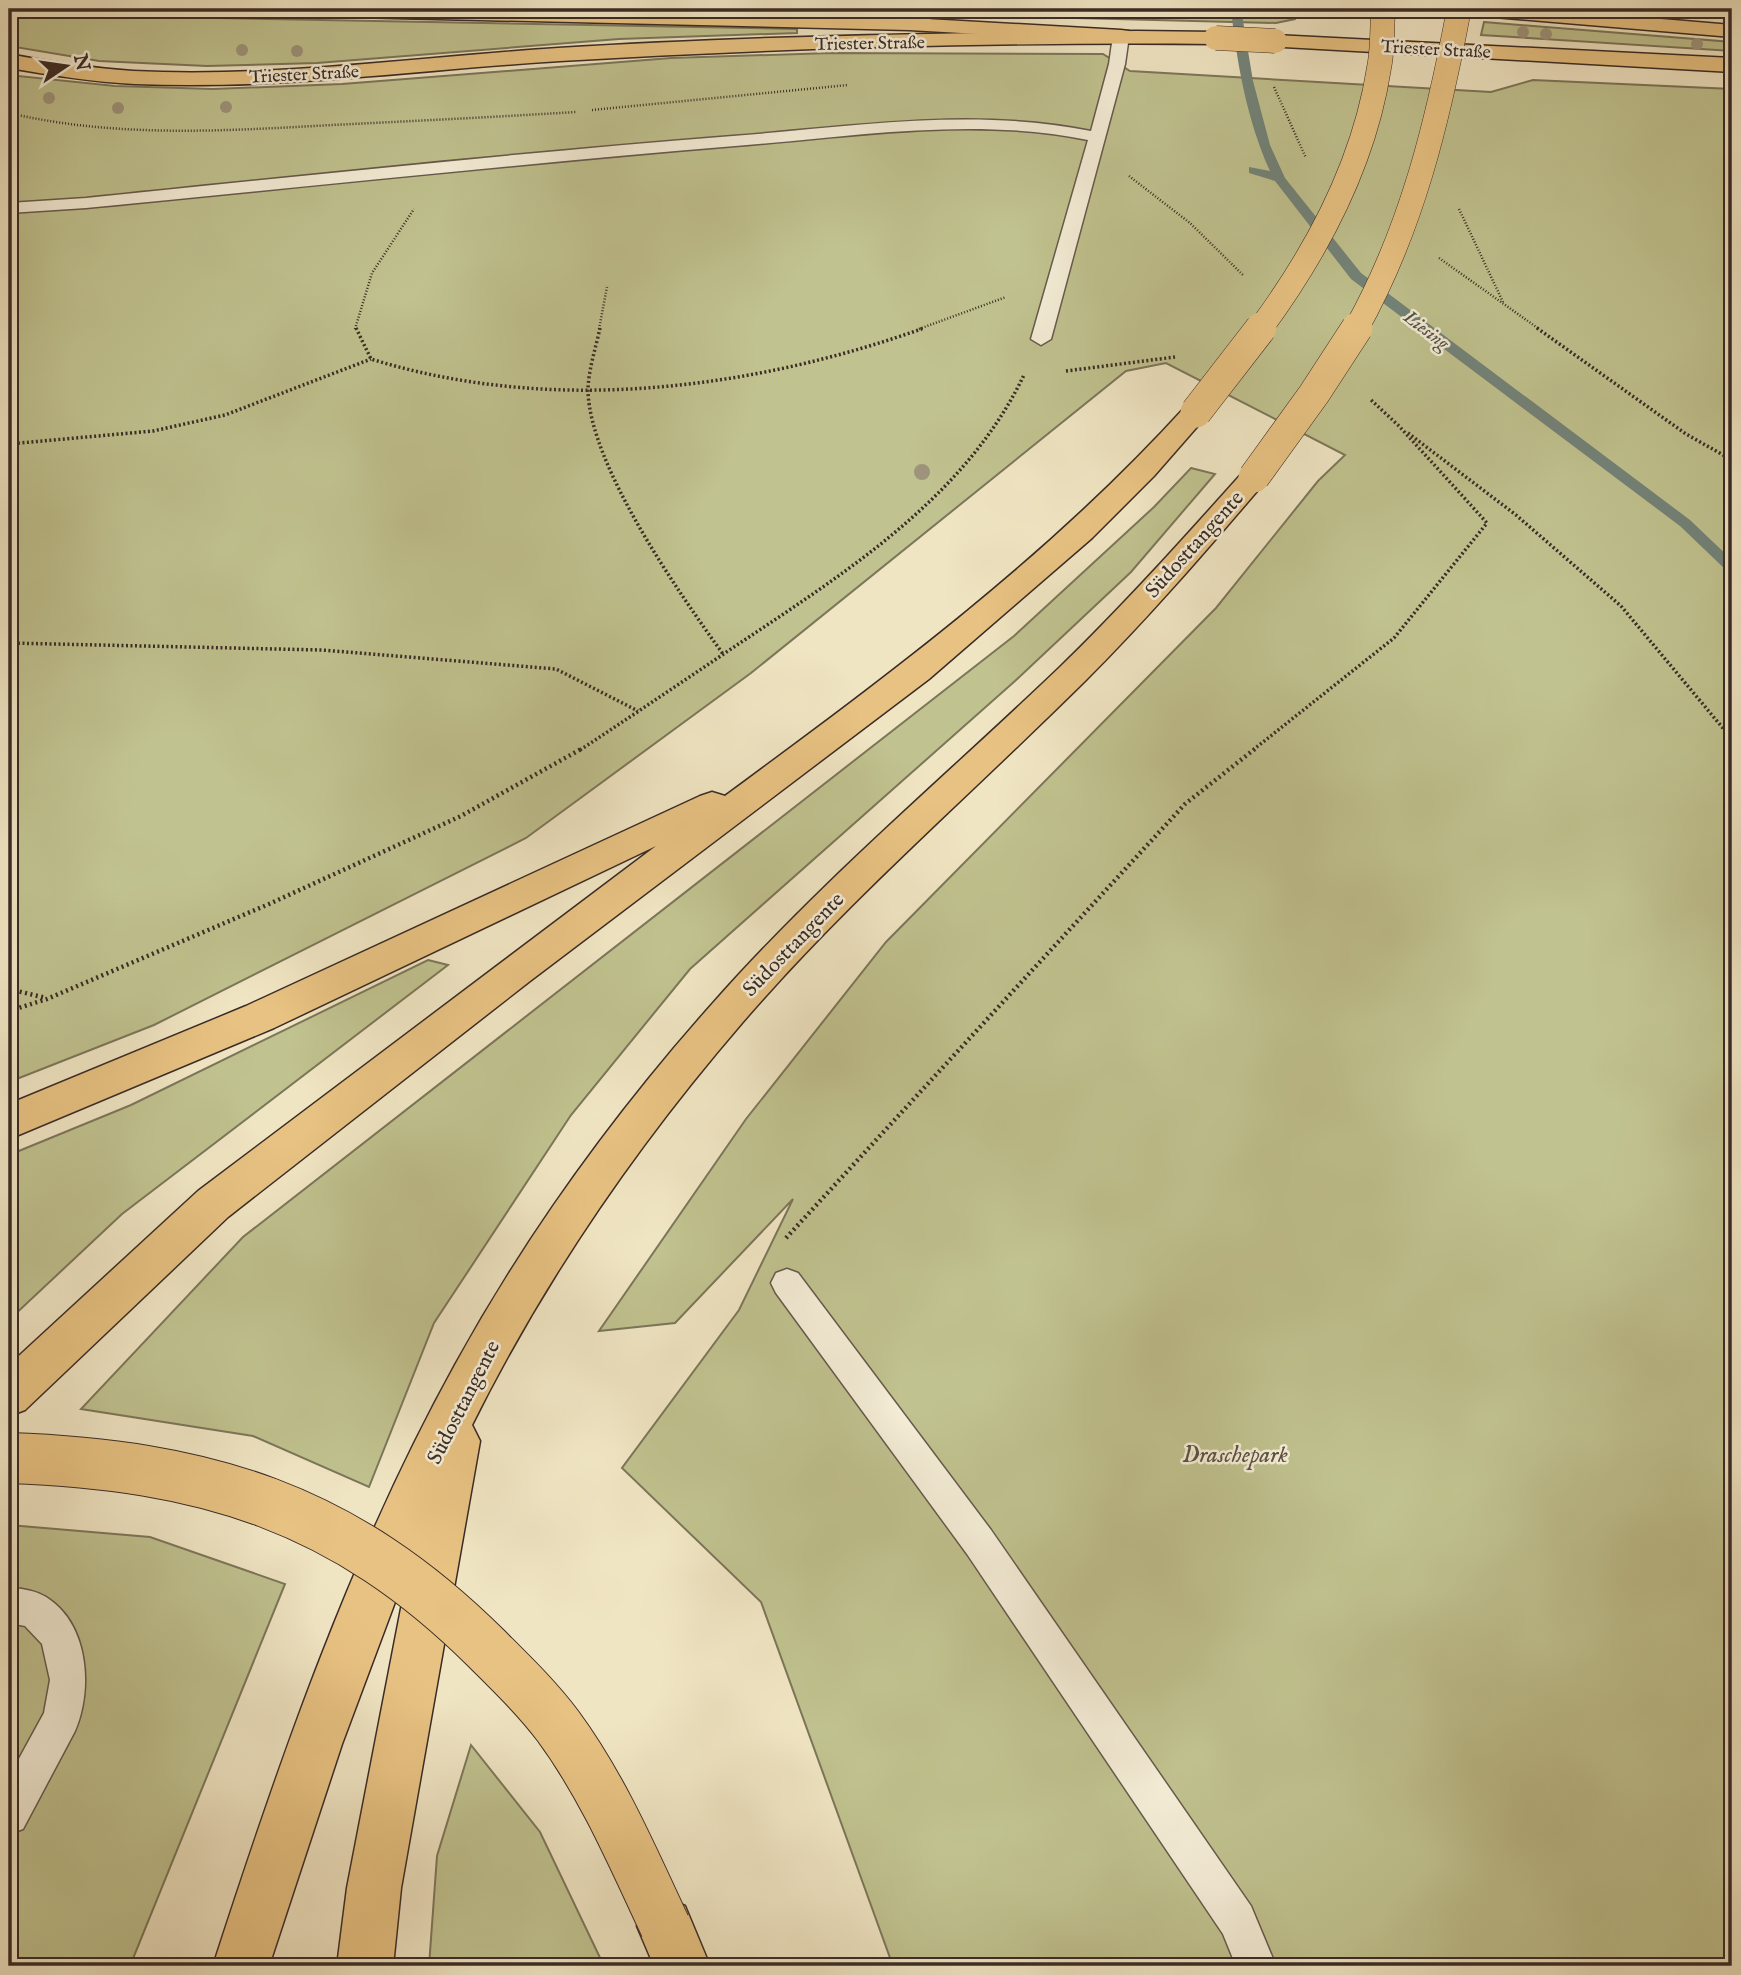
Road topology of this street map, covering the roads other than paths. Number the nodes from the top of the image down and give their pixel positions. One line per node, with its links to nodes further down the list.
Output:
1 (268, 9): 6 (main road)
2 (945, 9): 6 (lane)
3 (1383, 9): 14 (main road, bridge)
4 (1459, 9): 17 (main road, Südosttangente, bridge)
5 (1471, 9): 7 (main road, Triester Straße)
6 (909, 24): 8 (main road)
7 (1732, 31)
8 (1121, 36): 9 (main road, Triester Straße); 10 (main road, Triester Straße, bridge); 11 (lane)
9 (9, 61)
10 (1732, 65)
11 (1097, 137): 12 (lane); 13 (lane)
12 (9, 208)
13 (1041, 339)
14 (790, 768): 15 (main road); 18 (main road)
15 (9, 1122)
16 (787, 1283): 25 (lane)
17 (467, 1386): 23 (main road, Südosttangente); 24 (main road)
18 (9, 1395)
19 (9, 1458): 22 (main road, bridge)
20 (9, 1605): 21 (lane)
21 (9, 1815)
22 (674, 1946)
23 (241, 1966)
24 (365, 1966)
25 (1256, 1966)

